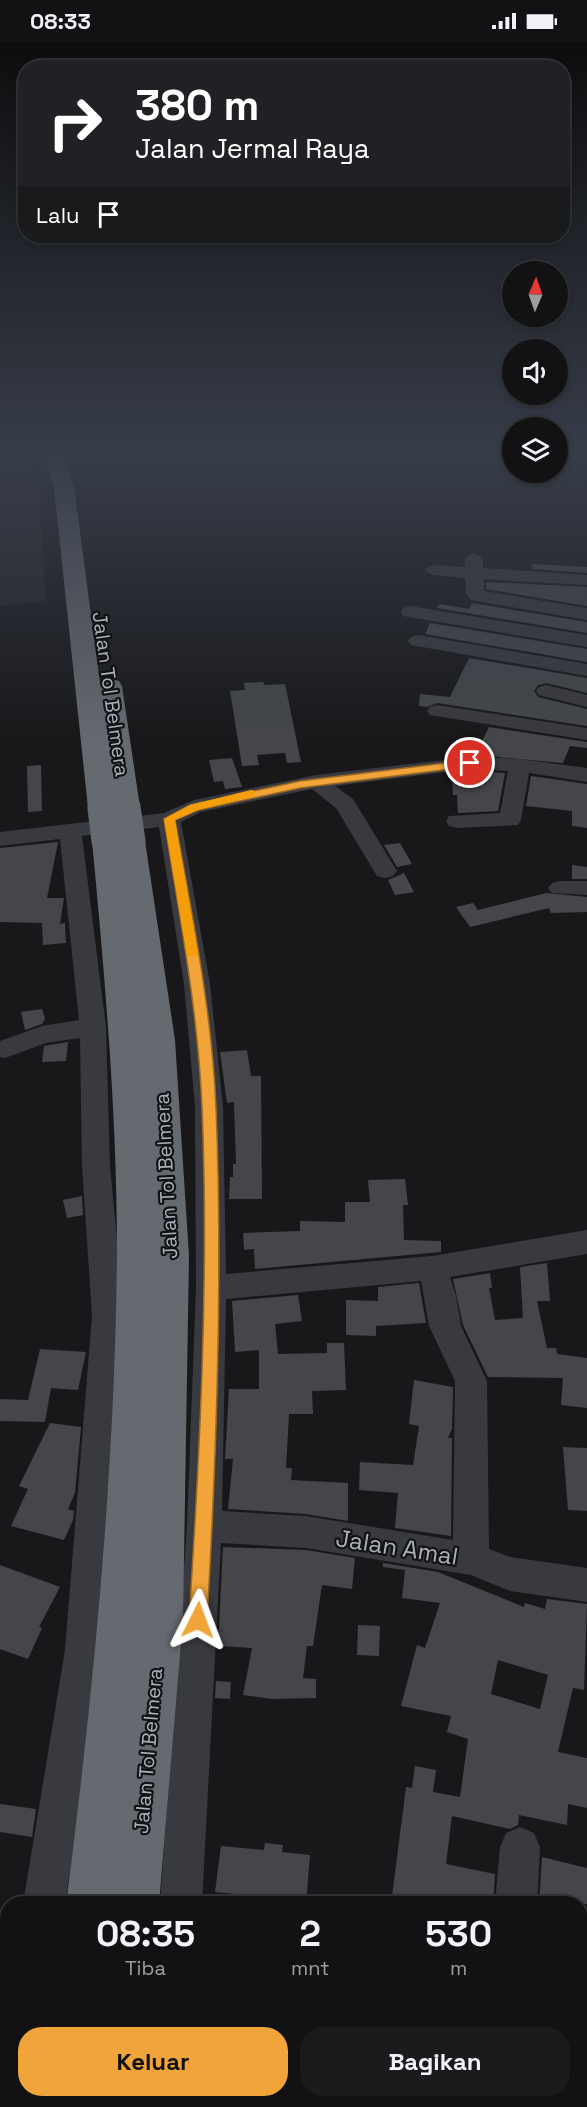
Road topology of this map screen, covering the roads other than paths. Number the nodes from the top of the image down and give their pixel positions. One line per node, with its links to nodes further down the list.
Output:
1 (70, 549): 20 (highway, Jalan Tol Belmera)
2 (83, 549): 20 (highway, Jalan Tol Belmera)
3 (474, 565): 4 (street); 5 (street); 7 (street)
4 (433, 570)
5 (587, 580)
6 (410, 612): 9 (street)
7 (587, 614)
8 (418, 641): 10 (street)
9 (587, 641)
10 (587, 670)
11 (546, 691): 12 (street)
12 (587, 700)
13 (437, 711): 14 (street)
14 (585, 729): 16 (street)
15 (520, 765): 16 (street); 17 (street); 19 (street)
16 (578, 773)
17 (316, 782): 18 (street); 22 (street)
18 (169, 819): 20 (street); 29 (street)
19 (457, 820)
20 (102, 826): 21 (street); 25 (street); 35 (highway, Jalan Tol Belmera); 36 (highway, Jalan Tol Belmera)
21 (0, 839)
22 (385, 871)
23 (560, 888): 24 (street)
24 (587, 888)
25 (93, 1027): 26 (street); 34 (street)
26 (5, 1049)
27 (587, 1242): 28 (street)
28 (432, 1268): 29 (street); 31 (street)
29 (211, 1288): 30 (street)
30 (204, 1526): 31 (street, Jalan Amal); 37 (street)
31 (471, 1559): 32 (street, Jalan Amal)
32 (587, 1585)
33 (520, 1847): 38 (street)
34 (45, 1896)
35 (92, 1896)
36 (135, 1896)
37 (181, 1896)
38 (517, 1896)

